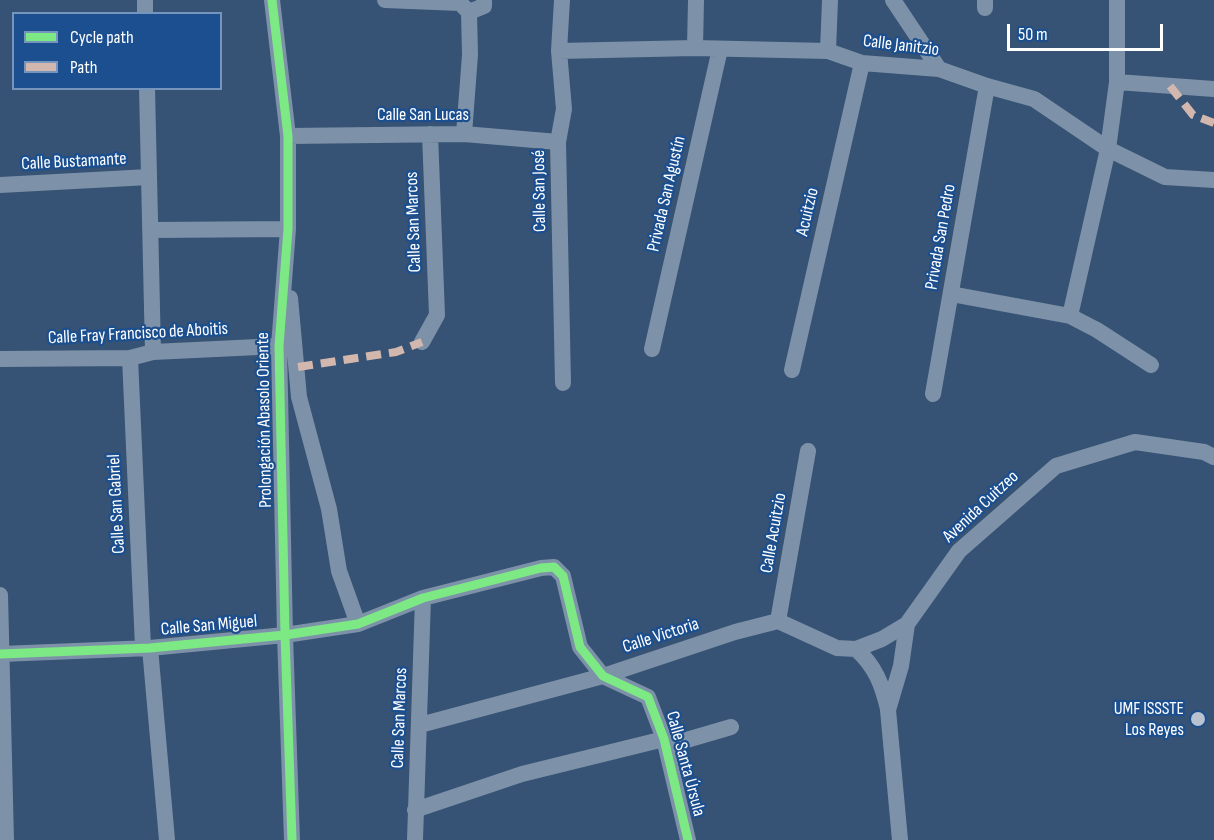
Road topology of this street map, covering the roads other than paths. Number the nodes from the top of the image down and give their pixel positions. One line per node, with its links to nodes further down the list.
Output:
1 (272, 0): 22 (street, Prolongación Abasolo Oriente)
2 (385, 0): 9 (street)
3 (484, 0): 9 (street)
4 (562, 0): 12 (street, Calle San José)
5 (696, 0): 10 (street)
6 (830, 0): 13 (street)
7 (893, 0): 15 (street)
8 (1118, 0): 16 (street)
9 (464, 5): 21 (street)
10 (695, 48): 11 (street, Calle Janitzio); 12 (street, Calle Janitzio)
11 (720, 49): 13 (street, Calle Janitzio); 35 (street, Privada San Agustín)
12 (559, 51): 23 (street, Calle San José)
13 (828, 51): 14 (street, Calle Janitzio)
14 (862, 63): 15 (street, Calle Janitzio); 40 (street, Acuitzio)
15 (939, 69): 17 (street, Calle Janitzio)
16 (1117, 82): 18 (street); 24 (street)
17 (987, 86): 24 (street, Calle Janitzio); 31 (street, Privada San Pedro)
18 (1214, 89)
19 (147, 90): 25 (street)
20 (430, 134): 21 (street, Calle San Lucas); 22 (street, Calle San Lucas); 33 (street, Calle San Marcos)
21 (465, 134): 23 (street, Calle San Lucas)
22 (288, 136): 28 (street, Prolongación Abasolo Oriente)
23 (558, 142): 41 (street, Calle San José)
24 (1108, 149): 26 (street, Calle Janitzio); 32 (street)
25 (149, 177): 27 (street, Calle Bustamante); 29 (street)
26 (1214, 180)
27 (0, 184)
28 (288, 229): 29 (street); 30 (street, Prolongación Abasolo Oriente)
29 (151, 230): 36 (street)
30 (285, 259): 34 (street, Prolongación Abasolo Oriente); 48 (street)
31 (951, 294): 32 (street); 42 (street, Privada San Pedro)
32 (1070, 316): 39 (street)
33 (422, 342)
34 (279, 346): 36 (street, Calle Fray Francisco de Aboitis); 50 (street, Prolongación Abasolo Oriente)
35 (652, 349)
36 (153, 352): 37 (street, Calle Fray Francisco de Aboitis)
37 (130, 358): 38 (street, Calle Fray Francisco de Aboitis); 51 (street, Calle San Gabriel)
38 (0, 359)
39 (1151, 365)
40 (792, 370)
41 (563, 383)
42 (933, 394)
43 (808, 451): 47 (street, Calle Acuitzio)
44 (1214, 457): 49 (street, Avenida Cuitzeo)
45 (0, 595): 53 (street)
46 (423, 598): 48 (street, Calle San Miguel); 54 (street, Calle San Miguel); 56 (street, Calle San Marcos)
47 (778, 621): 52 (street); 54 (street, Calle Victoria)
48 (358, 624): 50 (street, Calle San Miguel)
49 (908, 624): 52 (street); 55 (street, Avenida Cuitzeo)
50 (285, 635): 51 (street, Calle San Miguel); 62 (street, Prolongación Abasolo Oriente)
51 (147, 648): 53 (street, Calle San Miguel); 61 (street, Calle San Gabriel)
52 (856, 649): 55 (street)
53 (1, 654): 60 (street)
54 (603, 675): 56 (street, Calle Victoria); 58 (street, Calle Santa Úrsula)
55 (888, 710): 65 (street, Avenida Cuitzeo)
56 (420, 725): 59 (street, Calle San Marcos)
57 (731, 727): 58 (street)
58 (665, 743): 59 (street); 64 (street, Calle Santa Úrsula)
59 (415, 810): 63 (street, Calle San Marcos)
60 (6, 840)
61 (167, 840)
62 (292, 840)
63 (415, 840)
64 (688, 840)
65 (900, 840)

